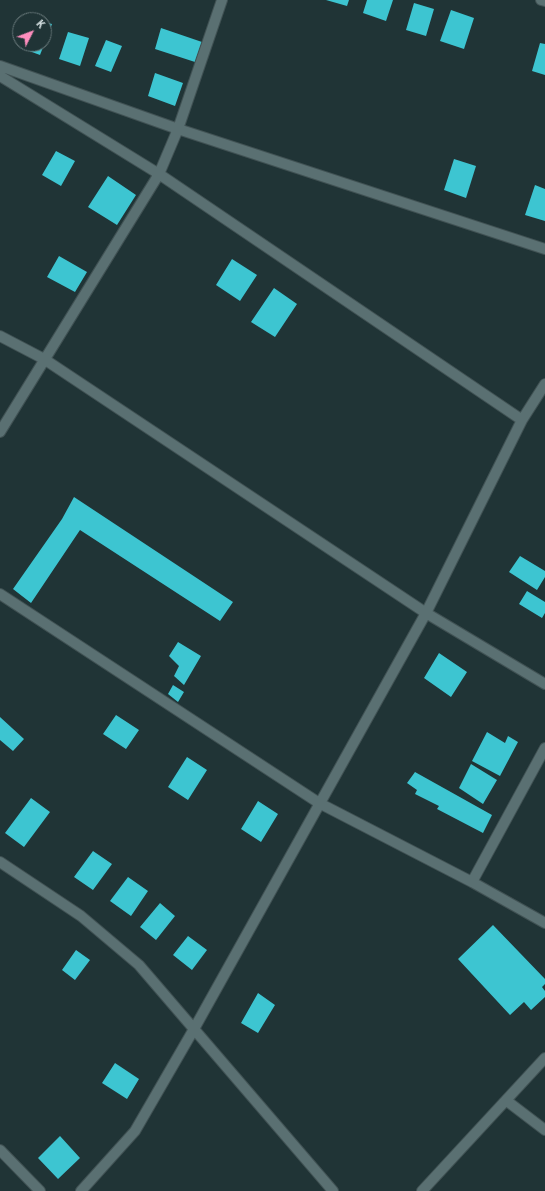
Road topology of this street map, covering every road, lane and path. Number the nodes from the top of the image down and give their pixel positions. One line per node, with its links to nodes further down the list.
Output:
1 (222, 0): 6 (street)
2 (541, 0): 3 (street)
3 (545, 1)
4 (0, 66): 6 (street)
5 (0, 76): 7 (street)
6 (178, 129): 7 (street); 8 (street)
7 (159, 174): 10 (street); 12 (street)
8 (545, 248)
9 (0, 336): 10 (street)
10 (44, 359): 13 (street); 15 (street)
11 (545, 384): 12 (street)
12 (522, 420): 15 (street)
13 (0, 432)
14 (0, 594): 18 (street)
15 (426, 613): 16 (street); 18 (street)
16 (545, 684)
17 (545, 748): 20 (street)
18 (319, 803): 20 (street); 22 (street)
19 (0, 862): 22 (street)
20 (472, 882): 21 (street)
21 (545, 923)
22 (194, 1029): 28 (street); 29 (street)
23 (545, 1058): 24 (street)
24 (507, 1101): 25 (street); 30 (street)
25 (545, 1130)
26 (0, 1150): 27 (street)
27 (40, 1191)
28 (81, 1191)
29 (333, 1191)
30 (422, 1191)

